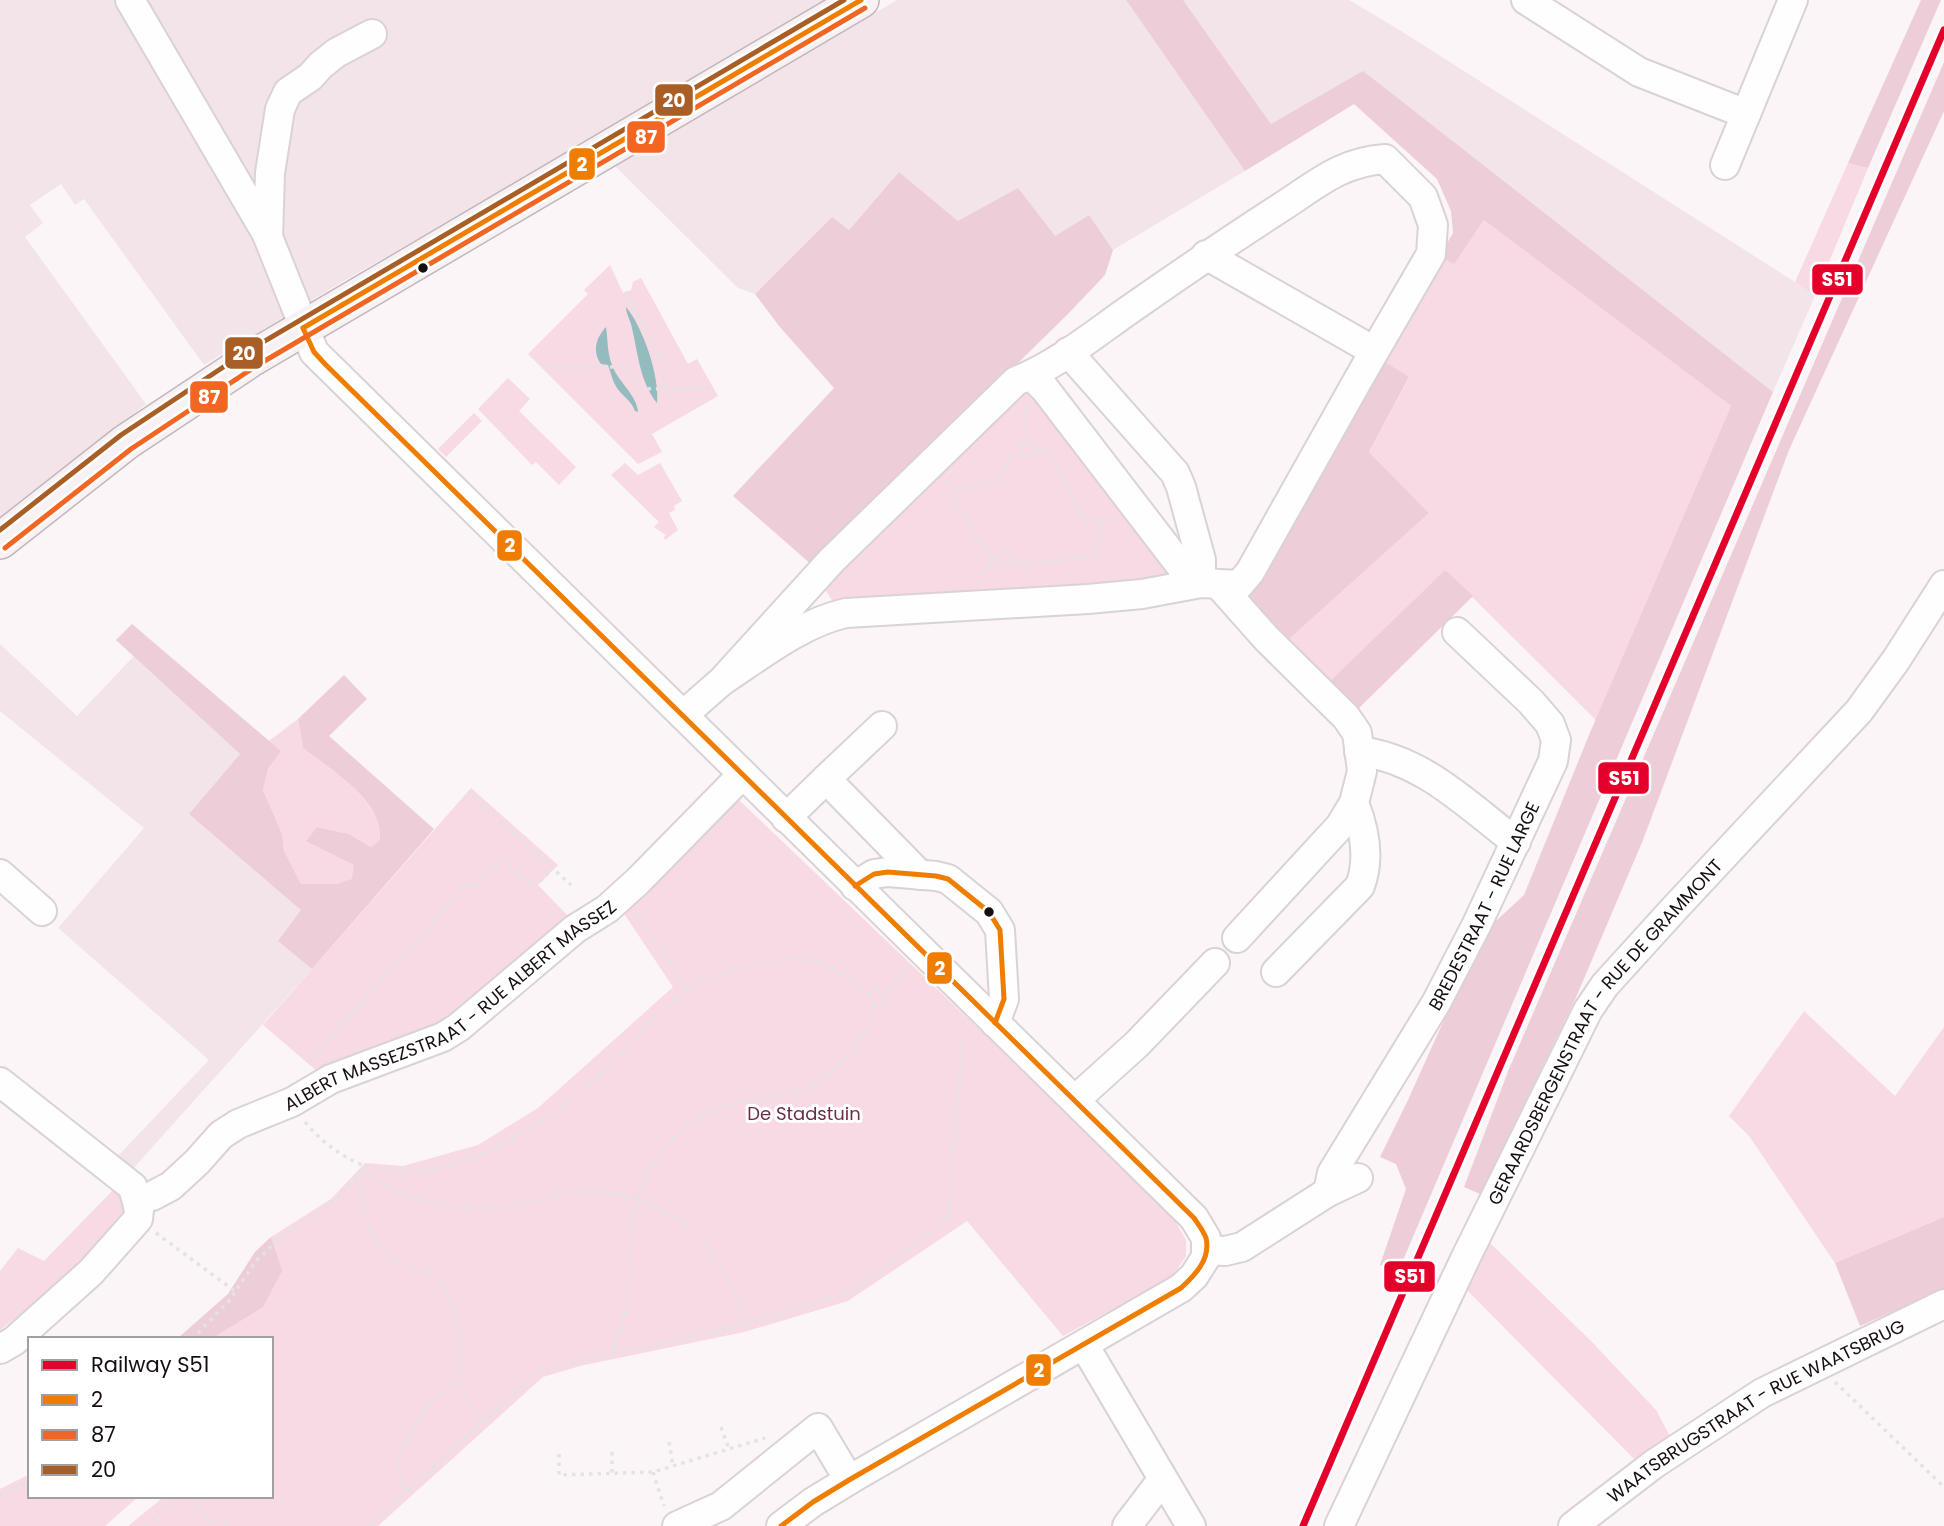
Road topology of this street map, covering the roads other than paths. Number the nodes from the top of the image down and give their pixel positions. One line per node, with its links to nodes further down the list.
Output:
1 (130, 0): 9 (street)
2 (861, 0): 11 (main road)
3 (1526, 0): 5 (street)
4 (1793, 0): 7 (street)
5 (1566, 12): 7 (street)
6 (372, 34): 9 (street)
7 (1746, 114): 8 (street)
8 (1725, 165)
9 (268, 237): 11 (street)
10 (1206, 255): 12 (street); 12 (street); 13 (street)
11 (303, 328): 15 (main road); 22 (street)
12 (1374, 351): 17 (street)
13 (1068, 352): 14 (street); 17 (street)
14 (1038, 382): 16 (street); 17 (street)
15 (0, 541)
16 (809, 584): 19 (street); 21 (street)
17 (1195, 585): 19 (street); 24 (street)
18 (1944, 585): 53 (street, GERAARDSBERGENSTRAAT - RUE DE GRAMMONT)
19 (829, 617): 21 (street)
20 (1457, 632): 29 (street, BREDESTRAAT - RUE LARGE)
21 (722, 681): 22 (street)
22 (682, 715): 25 (street)
23 (882, 726): 26 (street)
24 (1359, 751): 27 (street); 29 (street)
25 (742, 775): 28 (street); 42 (street, ALBERT MASSEZSTRAAT - RUE ALBERT MASSEZ)
26 (825, 779): 28 (street); 31 (street)
27 (1354, 803): 34 (street); 36 (street)
28 (786, 818): 32 (street)
29 (1516, 842): 41 (street, BREDESTRAAT - RUE LARGE)
30 (0, 874): 33 (street)
31 (920, 875): 32 (street); 37 (street)
32 (855, 886): 37 (street)
33 (43, 911)
34 (1237, 938)
35 (1215, 963): 39 (street)
36 (1276, 972)
37 (986, 1015): 39 (street)
38 (0, 1082): 42 (street)
39 (1075, 1100): 43 (street)
40 (1359, 1178): 41 (street)
41 (1328, 1192): 43 (street)
42 (136, 1202): 46 (street, ALBERT MASSEZSTRAAT - RUE ALBERT MASSEZ)
43 (1206, 1250): 45 (street)
44 (1944, 1304): 54 (street, WAATSBRUGSTRAAT - RUE WAATSBRUG)
45 (1084, 1345): 47 (street); 48 (street)
46 (0, 1349)
47 (849, 1480): 49 (street); 50 (street)
48 (1162, 1480): 51 (street); 52 (street)
49 (672, 1521)
50 (781, 1526)
51 (1127, 1526)
52 (1191, 1526)
53 (1339, 1526)
54 (1573, 1526)

